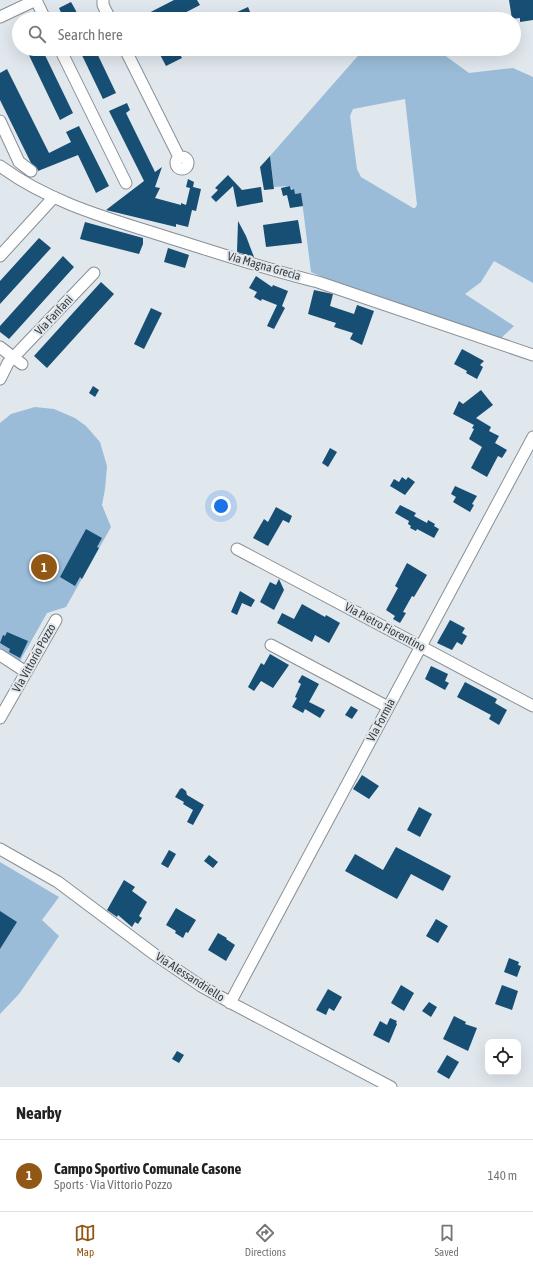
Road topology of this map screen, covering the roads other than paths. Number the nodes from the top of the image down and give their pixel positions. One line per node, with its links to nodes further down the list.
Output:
1 (36, 0): 3 (street); 5 (street)
2 (103, 0): 4 (street)
3 (42, 12)
4 (107, 12)
5 (0, 17)
6 (63, 56): 12 (street)
7 (128, 56): 9 (street)
8 (0, 121): 11 (street)
9 (179, 157)
10 (0, 166): 11 (street, Via Magna Grecia)
11 (15, 176): 13 (street, Via Magna Grecia)
12 (126, 183)
13 (54, 197): 14 (street); 17 (street, Via Magna Grecia)
14 (0, 256)
15 (94, 273): 18 (street, Via Fanfani)
16 (0, 347): 18 (street)
17 (533, 356)
18 (18, 361): 19 (street, Via Fanfani)
19 (0, 379)
20 (533, 437): 24 (street, Via Formia)
21 (237, 549): 24 (street, Via Pietro Fiorentino)
22 (56, 620): 26 (street, Via Vittorio Pozzo)
23 (271, 645): 28 (street)
24 (421, 646): 27 (street, Via Pietro Fiorentino); 28 (street, Via Formia)
25 (0, 655): 26 (street)
26 (26, 672): 29 (street, Via Vittorio Pozzo)
27 (533, 706)
28 (388, 707): 31 (street, Via Formia)
29 (0, 718)
30 (0, 849): 31 (street, Via Alessandriello)
31 (230, 1003): 32 (street, Via Alessandriello)
32 (391, 1087)

